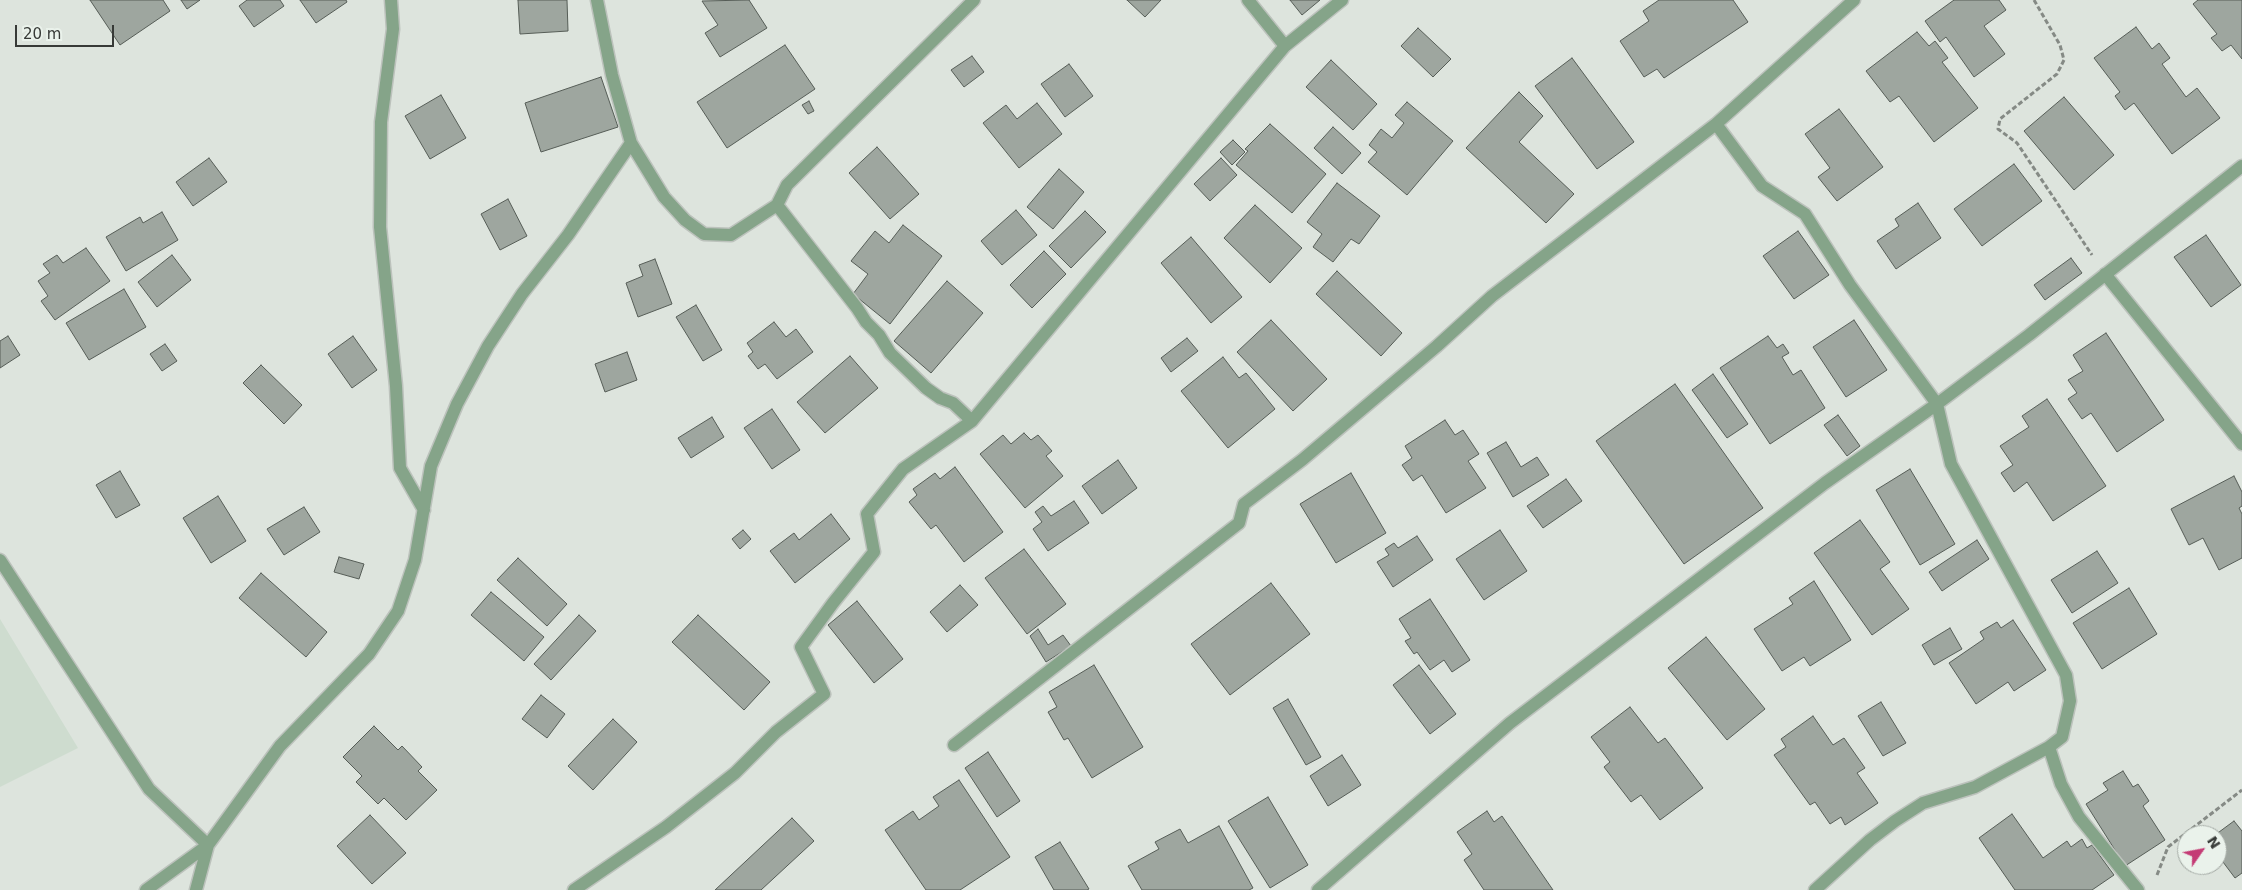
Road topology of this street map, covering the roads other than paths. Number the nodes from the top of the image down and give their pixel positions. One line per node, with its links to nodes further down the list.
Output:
1 (391, 0): 16 (street)
2 (597, 0): 9 (street)
3 (974, 0): 11 (street)
4 (1248, 0): 7 (street)
5 (1342, 0): 7 (street)
6 (1854, 0): 8 (street)
7 (1285, 46): 14 (street)
8 (1716, 124): 13 (street); 18 (street)
9 (631, 142): 11 (street); 16 (street)
10 (2242, 166): 12 (street)
11 (777, 205): 14 (street)
12 (2105, 274): 13 (street); 15 (street)
13 (1937, 404): 19 (street); 24 (street)
14 (972, 421): 23 (street)
15 (2242, 444)
16 (424, 510): 20 (street)
17 (0, 560): 20 (street)
18 (954, 745)
19 (2049, 747): 25 (street); 26 (street)
20 (208, 846): 21 (street); 22 (street)
21 (146, 890)
22 (196, 890)
23 (574, 890)
24 (1318, 890)
25 (1814, 890)
26 (2138, 890)

